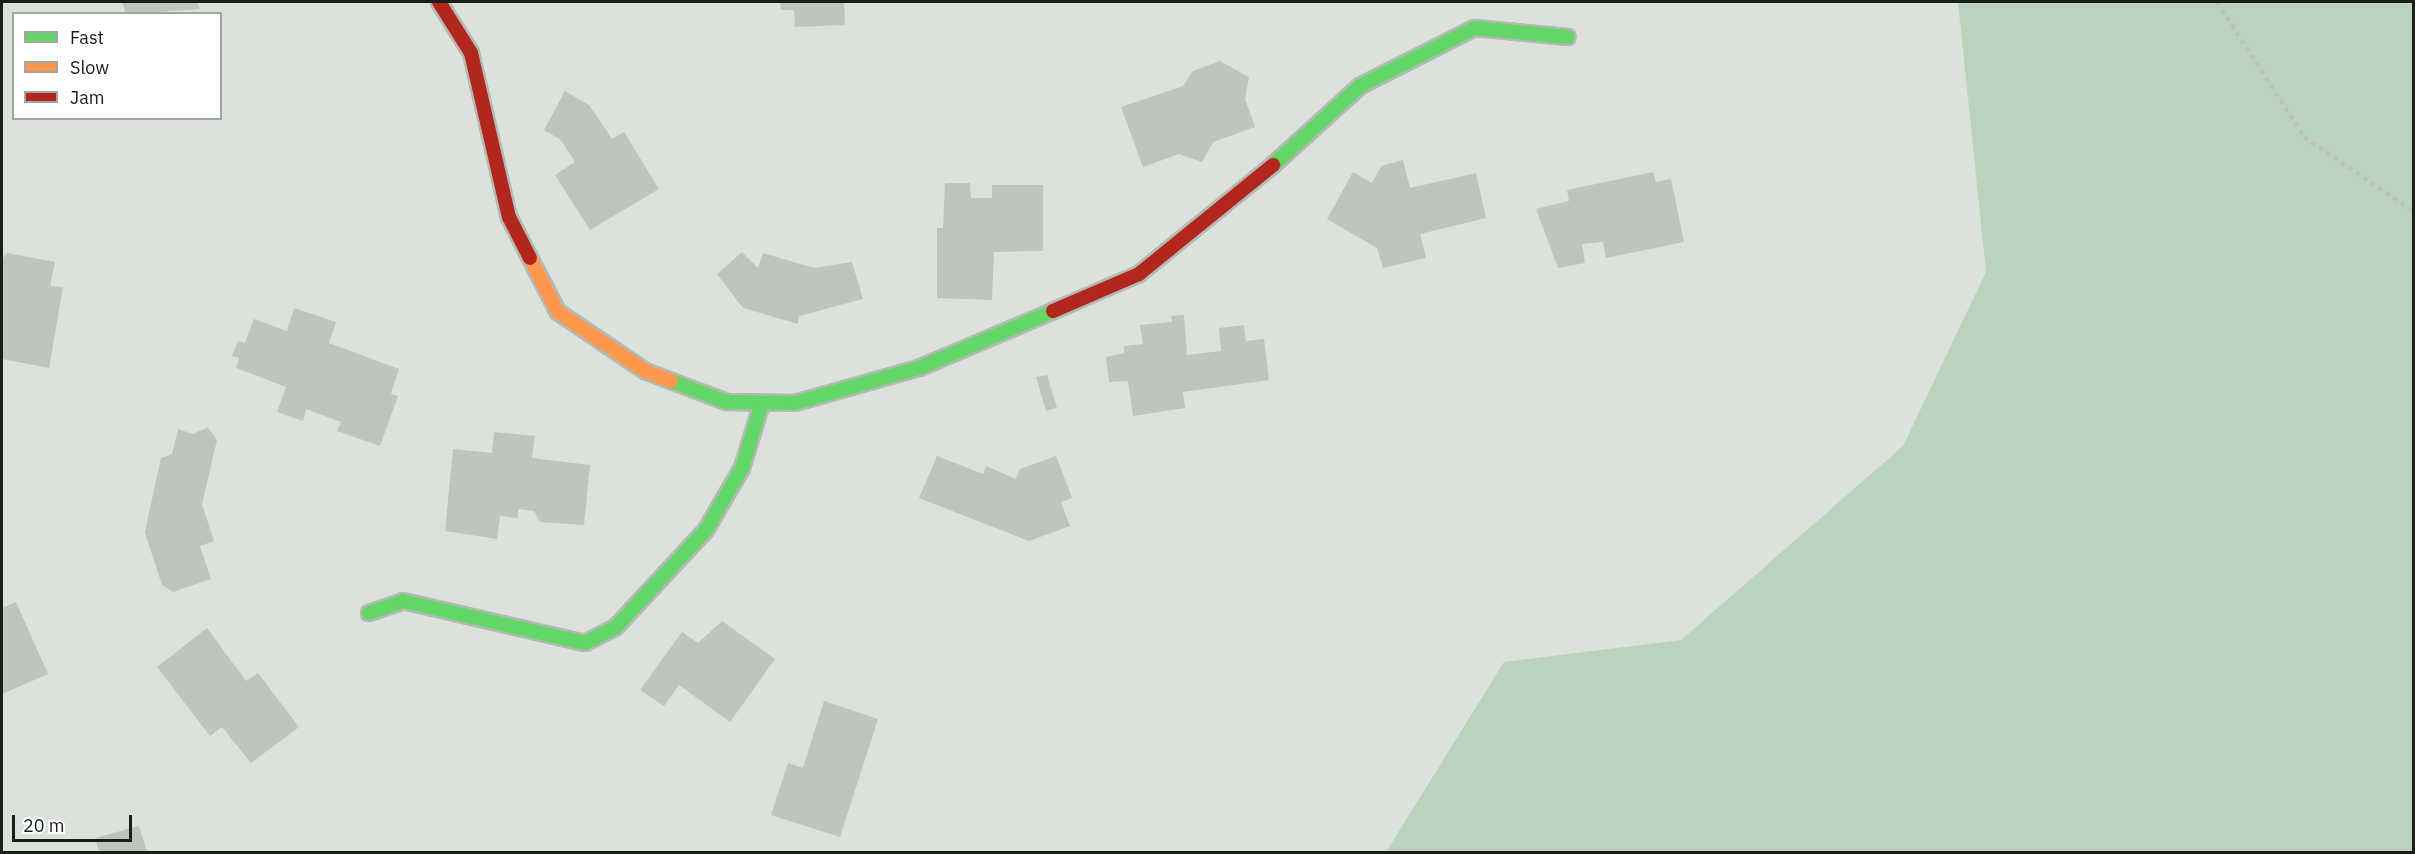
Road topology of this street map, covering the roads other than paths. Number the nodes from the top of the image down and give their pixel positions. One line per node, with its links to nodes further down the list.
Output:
1 (439, 2): 3 (street)
2 (1568, 37): 3 (street)
3 (762, 403): 4 (street)
4 (369, 613)

